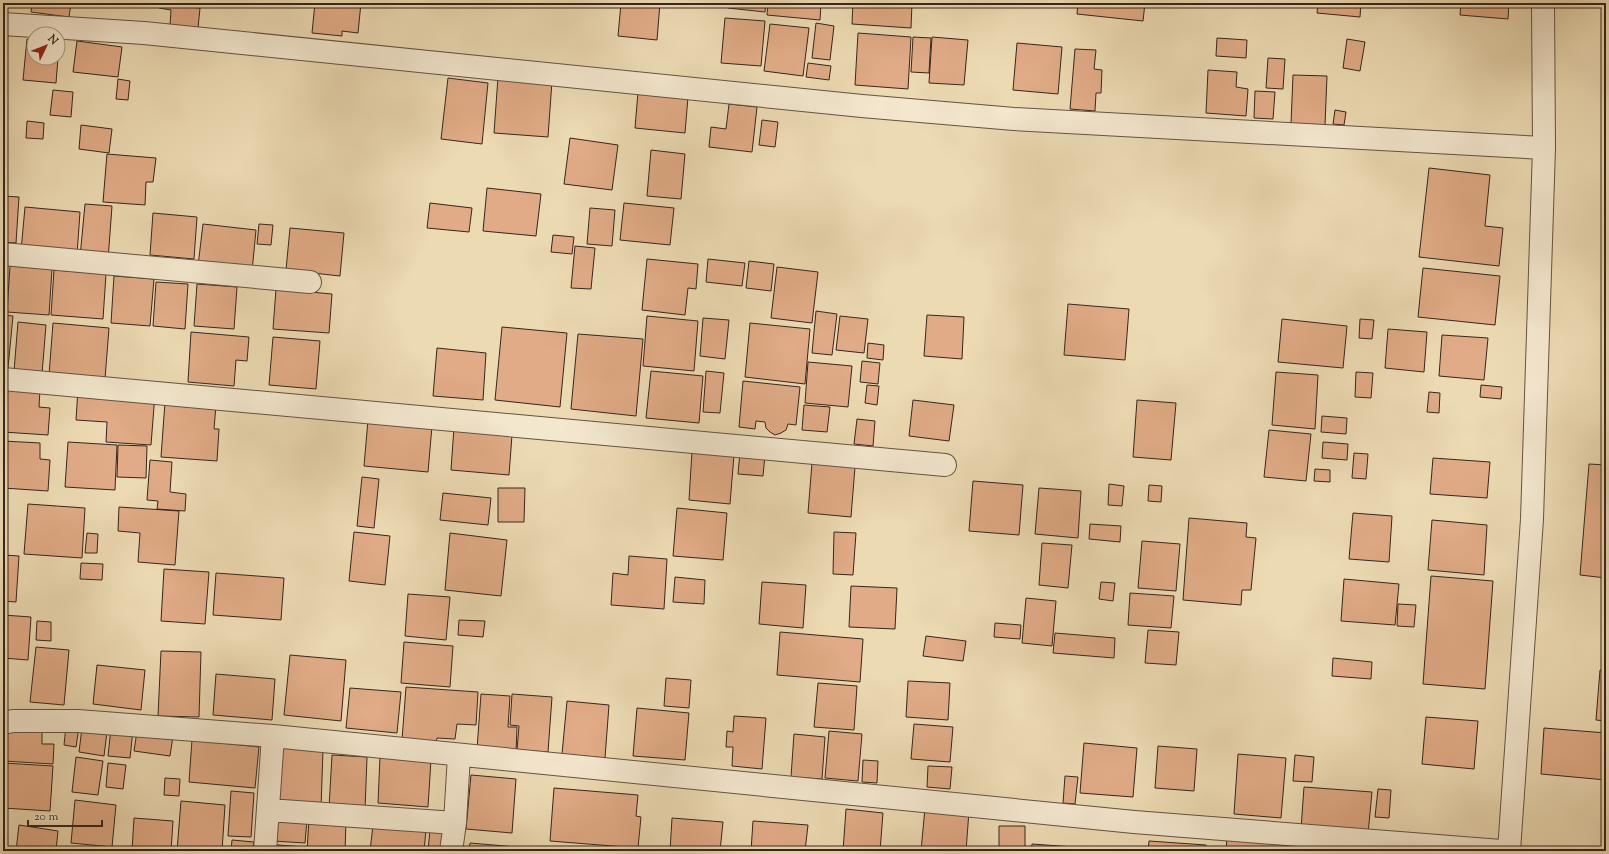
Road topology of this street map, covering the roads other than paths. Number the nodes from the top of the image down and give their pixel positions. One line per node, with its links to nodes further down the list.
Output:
1 (1543, 3): 3 (street)
2 (3, 24): 3 (street)
3 (1544, 148): 16 (street)
4 (3, 254): 5 (street)
5 (310, 282)
6 (3, 379): 7 (street)
7 (945, 465)
8 (3, 723): 9 (street)
9 (273, 736): 10 (street); 11 (street)
10 (460, 755): 12 (street); 15 (street)
11 (268, 810): 12 (street); 13 (street)
12 (455, 823): 14 (street)
13 (265, 851)
14 (451, 851)
15 (1501, 851)
16 (1509, 851)

